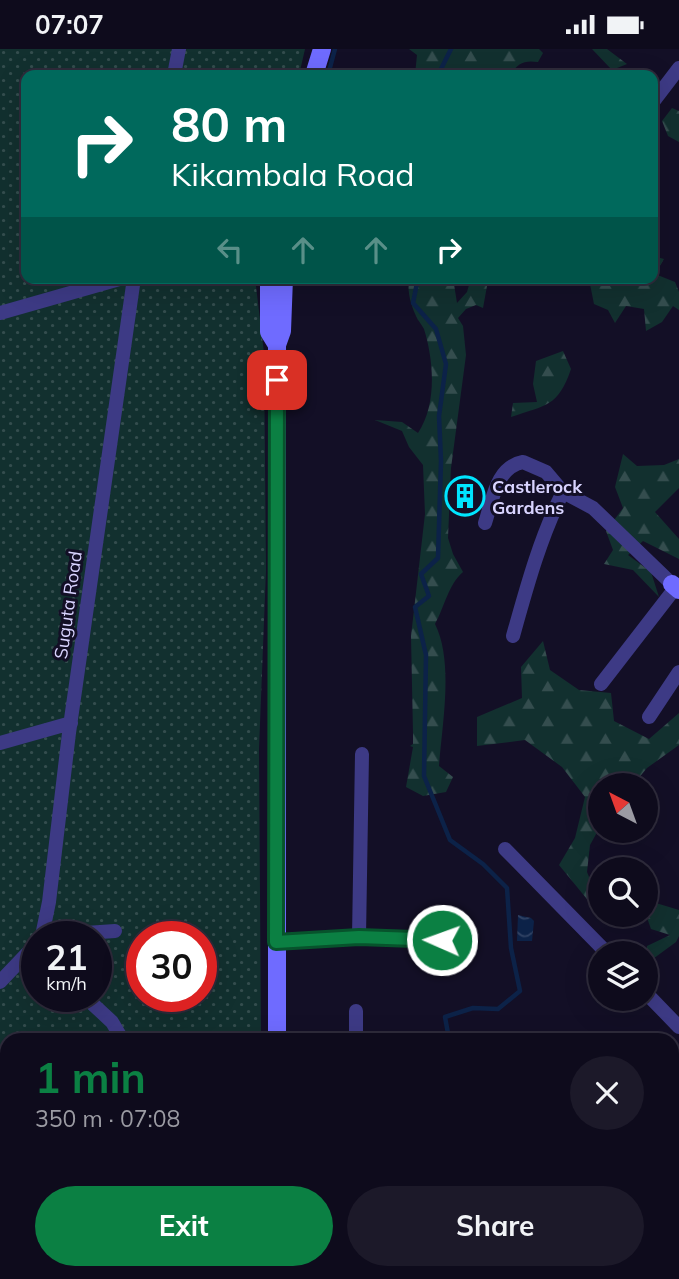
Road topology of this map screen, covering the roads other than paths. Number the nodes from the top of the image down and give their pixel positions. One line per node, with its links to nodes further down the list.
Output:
1 (179, 49): 4 (street)
2 (322, 49): 5 (main road)
3 (679, 68): 6 (street)
4 (175, 70)
5 (316, 70)
6 (658, 95)
7 (75, 284): 11 (street)
8 (133, 284): 20 (street, Suguta Road)
9 (269, 284): 12 (main road)
10 (284, 284): 12 (main road)
11 (0, 313)
12 (277, 345): 30 (main road)
13 (563, 492): 14 (street); 15 (street); 16 (street)
14 (485, 523)
15 (677, 586): 18 (street)
16 (513, 636)
17 (679, 672): 19 (street)
18 (601, 684)
19 (649, 717)
20 (71, 723): 21 (street); 24 (street, Suguta Road)
21 (0, 743)
22 (362, 754): 27 (street)
23 (505, 849): 29 (street)
24 (45, 921)
25 (112, 932): 26 (street)
26 (115, 932)
27 (359, 937): 28 (street); 30 (street)
28 (470, 941)
29 (595, 941)
30 (276, 942): 38 (main road)
31 (21, 962): 32 (street)
32 (0, 982)
33 (658, 1005): 36 (street)
34 (356, 1011): 39 (street)
35 (101, 1012): 37 (street)
36 (679, 1027)
37 (118, 1033)
38 (277, 1033)
39 (356, 1033)

